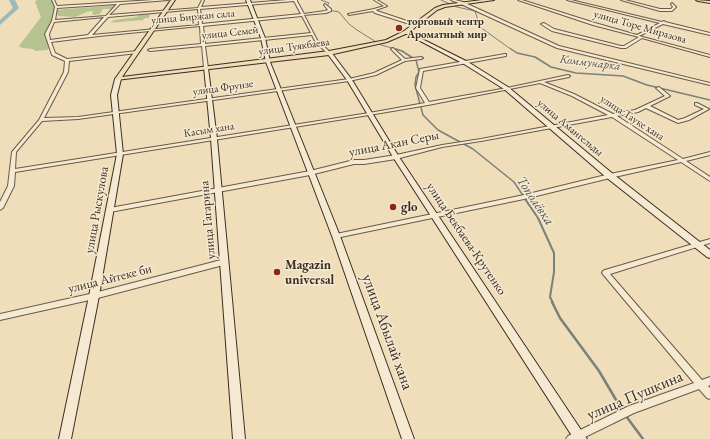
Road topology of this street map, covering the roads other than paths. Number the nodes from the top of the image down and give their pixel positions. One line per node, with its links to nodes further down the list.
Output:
1 (54, 0): 21 (street)
2 (87, 0): 18 (street)
3 (167, 0): 15 (street)
4 (173, 0): 24 (main road, улица Рыскулова)
5 (203, 0): 22 (street)
6 (296, 0): 13 (street); 26 (street)
7 (375, 0): 23 (street)
8 (492, 0): 17 (main road, улица Туякбаева)
9 (519, 0): 38 (street, улица Торе Миразова)
10 (568, 0): 30 (street)
11 (622, 0): 19 (street)
12 (698, 0): 14 (main road)
13 (248, 2): 22 (street); 28 (street)
14 (710, 2)
15 (119, 3): 18 (street); 27 (street)
16 (451, 3): 17 (main road, улица Туякбаева); 32 (main road, улица Туякбаева)
17 (462, 3): 62 (street)
18 (81, 4): 21 (street)
19 (672, 4)
20 (325, 6): 26 (street, улица Биржан сала)
21 (56, 7): 29 (street)
22 (199, 9): 24 (street); 33 (street, улица Гагарина)
23 (374, 10): 25 (street); 32 (street)
24 (165, 11): 27 (street); 34 (main road, улица Рыскулова)
25 (349, 14)
26 (303, 15): 28 (street, улица Биржан сала); 36 (street)
27 (107, 16): 29 (street); 39 (street)
28 (256, 20): 33 (street, улица Биржан сала); 42 (street)
29 (53, 21): 44 (street)
30 (664, 22): 37 (street); 38 (street)
31 (544, 24): 41 (street)
32 (417, 25): 35 (main road, улица Туякбаева)
33 (201, 26): 34 (street, улица Биржан сала); 45 (street, улица Гагарина)
34 (152, 30): 39 (street, улица Биржан сала); 48 (main road, улица Рыскулова)
35 (406, 32): 40 (main road, улица Туякбаева); 43 (street, улица Амангельды)
36 (313, 34): 42 (street, улица Семей); 49 (street)
37 (710, 34)
38 (638, 35): 41 (street, улица Торе Миразова)
39 (89, 36): 44 (street, улица Биржан сала)
40 (396, 37): 43 (street); 49 (main road, улица Туякбаева)
41 (642, 37): 51 (street, улица Торе Миразова)
42 (263, 38): 45 (street, улица Семей); 55 (street)
43 (416, 38): 56 (street, улица Амангельды)
44 (50, 41): 53 (street)
45 (204, 45): 47 (street, улица Семей); 57 (street, улица Гагарина)
46 (393, 49): 54 (street)
47 (150, 50)
48 (137, 52): 53 (street); 59 (main road, улица Рыскулова)
49 (328, 53): 55 (main road, улица Туякбаева); 60 (street, улица Бекбаева-Крутенко)
50 (505, 55): 56 (street)
51 (710, 56)
52 (422, 58): 54 (street, улица Фрунзе)
53 (67, 60): 73 (street)
54 (404, 60): 60 (street, улица Фрунзе)
55 (268, 62): 57 (main road, улица Туякбаева); 65 (street)
56 (466, 63): 64 (street, улица Амангельды); 67 (street)
57 (206, 68): 59 (main road, улица Туякбаева); 66 (street, улица Гагарина)
58 (568, 76): 61 (street)
59 (118, 79): 70 (street, улица Рыскулова)
60 (348, 80): 65 (street, улица Фрунзе); 71 (street, улица Бекбаева-Крутенко)
61 (539, 82): 64 (street); 72 (street, улица Тауке хана)
62 (710, 84)
63 (658, 88): 69 (street, улица Акан Серы)
64 (507, 89): 67 (street); 75 (street, улица Амангельды)
65 (278, 90): 66 (street, улица Фрунзе); 74 (street)
66 (210, 100): 70 (street, улица Фрунзе); 76 (street, улица Гагарина)
67 (428, 104): 71 (street, Касым хана)
68 (696, 104): 69 (street)
69 (646, 106): 72 (street, улица Акан Серы)
70 (116, 113): 73 (street, улица Фрунзе); 78 (street, улица Рыскулова)
71 (369, 114): 74 (street, Касым хана); 79 (street, улица Бекбаева-Крутенко)
72 (614, 116): 75 (street, улица Акан Серы); 80 (street, улица Тауке хана)
73 (41, 120): 81 (street)
74 (292, 126): 76 (street, Касым хана); 82 (street)
75 (553, 126): 79 (street, улица Акан Серы); 83 (street, улица Амангельды)
76 (214, 139): 78 (street, Касым хана); 85 (street, улица Гагарина)
77 (710, 153): 80 (street)
78 (120, 154): 81 (street, Касым хана); 87 (street, улица Рыскулова)
79 (396, 157): 82 (street, улица Акан Серы); 88 (street, улица Бекбаева-Крутенко)
80 (681, 161): 83 (street); 84 (street, улица Тауке хана)
81 (12, 171): 86 (street)
82 (310, 173): 85 (street, улица Акан Серы); 89 (street, улица Абылай хана)
83 (610, 176): 88 (street); 91 (street, улица Амангельды)
84 (710, 179)
85 (218, 190): 87 (street, улица Акан Серы); 93 (street, улица Гагарина)
86 (0, 208)
87 (110, 210): 94 (street, улица Рыскулова)
88 (435, 216): 89 (street); 99 (street, улица Бекбаева-Крутенко)
89 (336, 236): 102 (street, улица Абылай хана)
90 (710, 240): 91 (street)
91 (697, 244): 92 (street, улица Амангельды); 97 (street)
92 (710, 255)
93 (225, 262): 94 (street, улица Айтеке би); 101 (street, улица Гагарина)
94 (94, 296): 95 (street, улица Айтеке би); 100 (street, улица Рыскулова)
95 (0, 317)
96 (710, 381): 97 (street, улица Пушкина)
97 (700, 384): 98 (street); 99 (street, улица Пушкина)
98 (710, 395)
99 (577, 438)
100 (65, 439)
101 (239, 439)
102 (408, 439)

